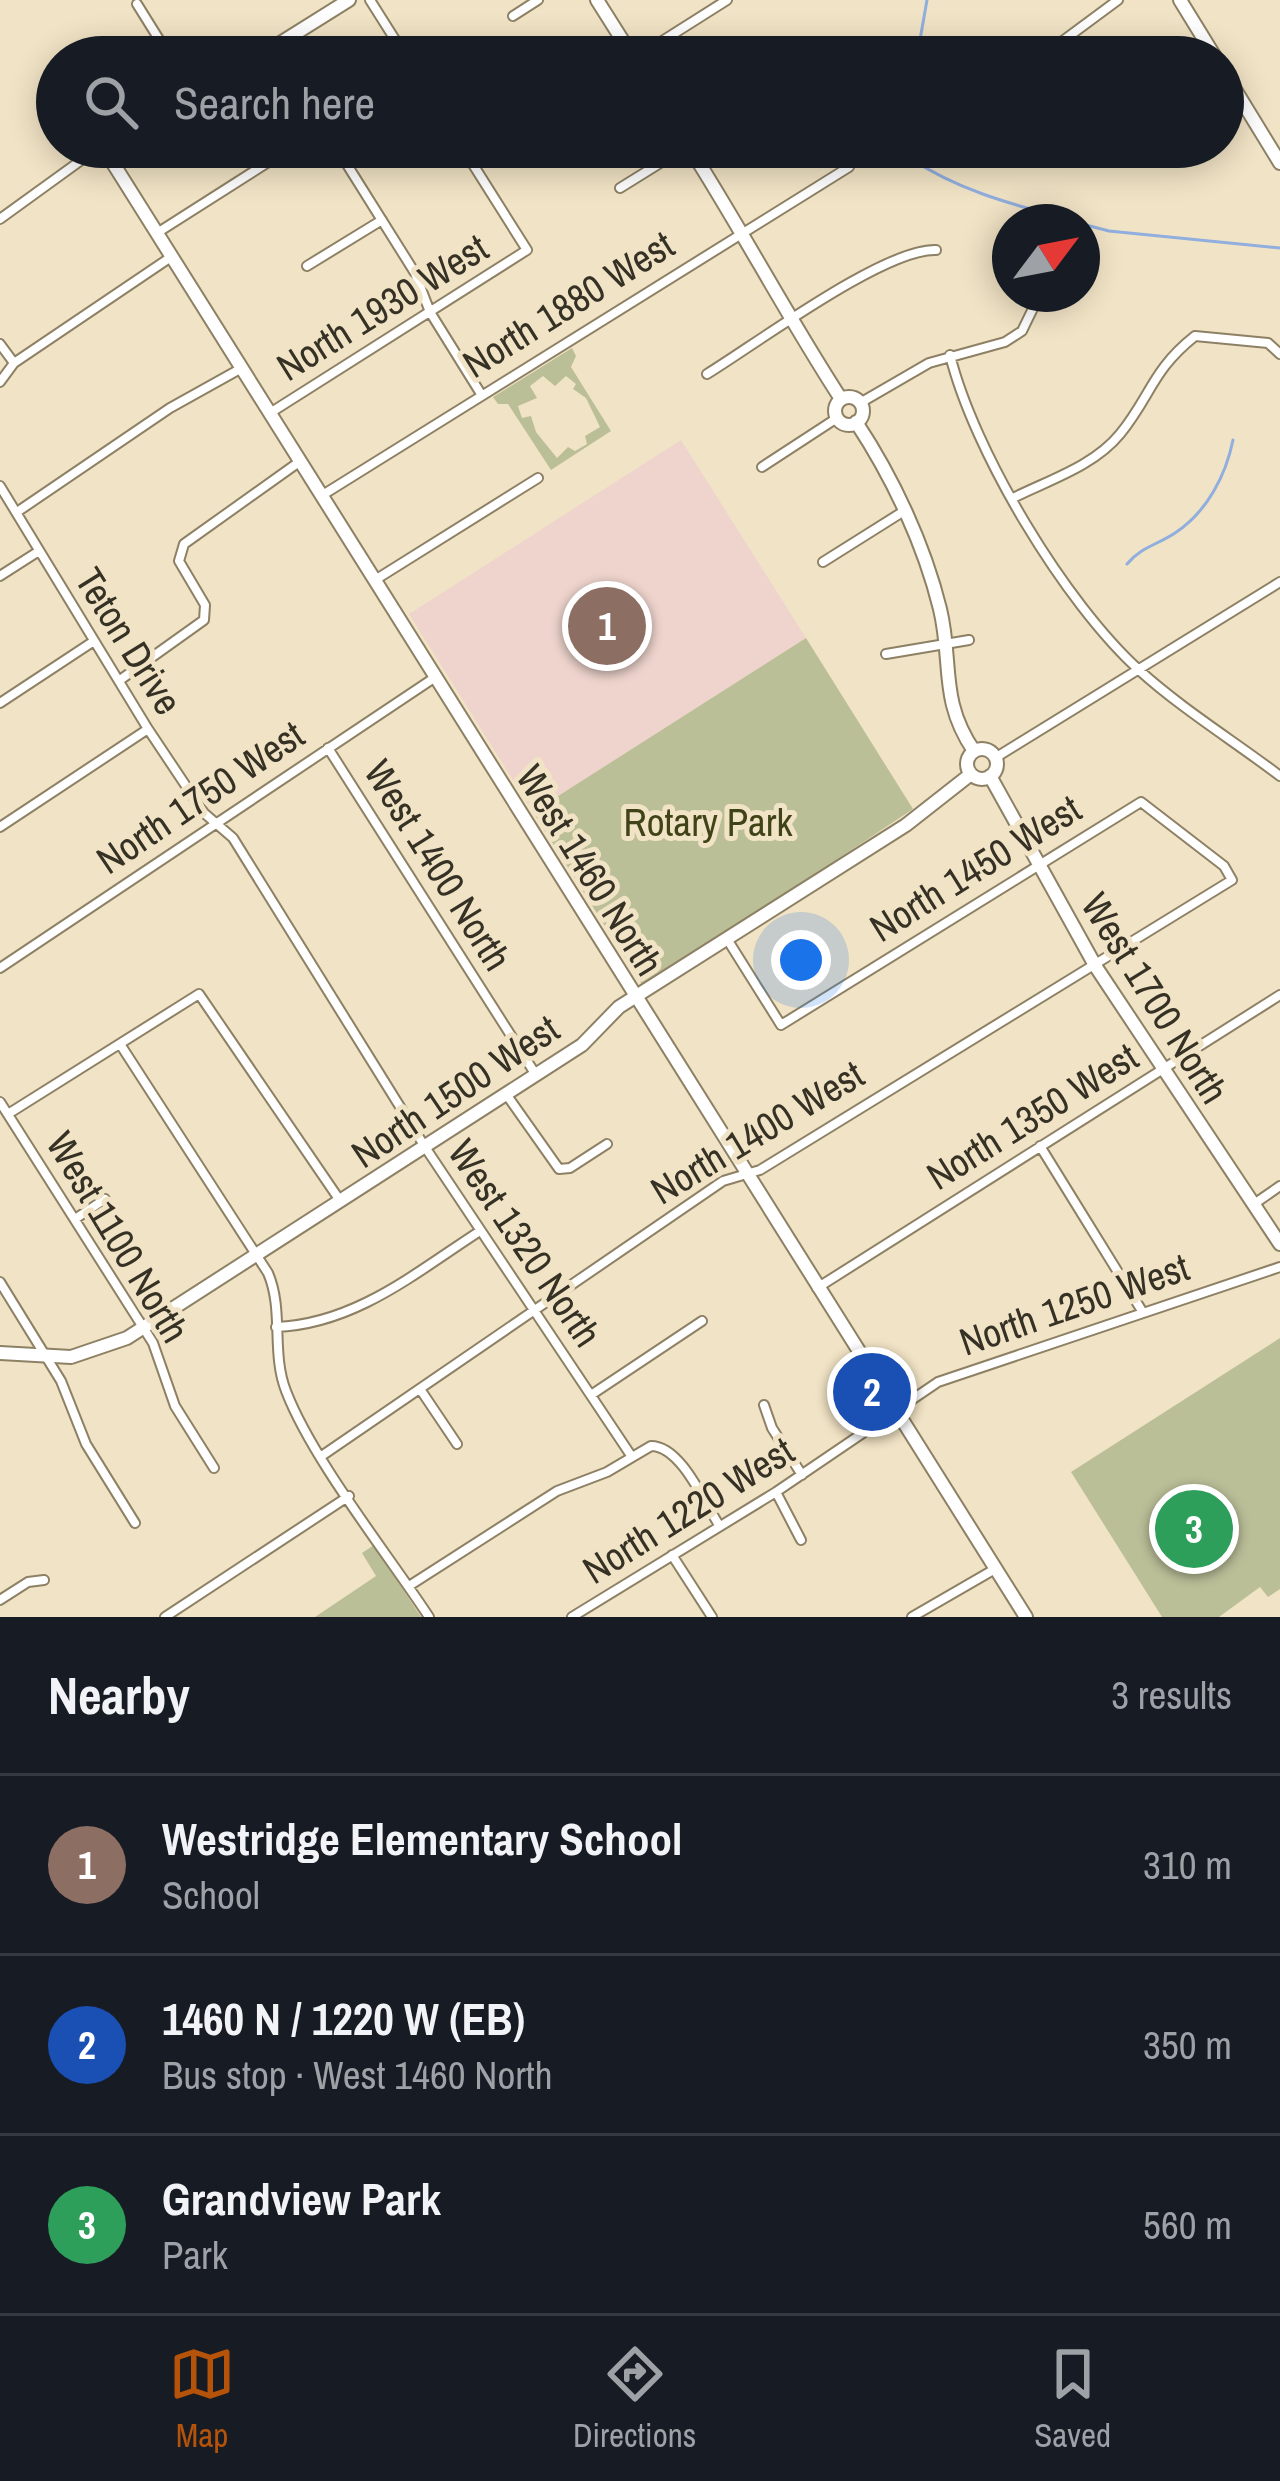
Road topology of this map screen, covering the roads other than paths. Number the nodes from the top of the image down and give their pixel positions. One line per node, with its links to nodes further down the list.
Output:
1 (349, 0): 11 (street)
2 (370, 0): 12 (street)
3 (538, 0): 9 (street)
4 (597, 0): 13 (street)
5 (728, 0): 14 (street)
6 (1118, 0): 15 (street)
7 (1180, 0): 16 (street)
8 (137, 4): 10 (street)
9 (513, 16)
10 (157, 36)
11 (292, 36)
12 (393, 36)
13 (621, 36)
14 (669, 36)
15 (1070, 36)
16 (1202, 36)
17 (1244, 100): 18 (street)
18 (1276, 146): 19 (street)
19 (1280, 163)
20 (70, 168): 29 (street)
21 (120, 168): 32 (street, West 1460 North)
22 (259, 168): 32 (street)
23 (349, 168): 30 (street)
24 (476, 168): 36 (street, North 1930 West)
25 (653, 168): 28 (street)
26 (702, 168): 31 (street)
27 (847, 168): 31 (street, North 1880 West)
28 (620, 188)
29 (0, 219)
30 (382, 220): 35 (street); 36 (street)
31 (742, 231): 38 (street); 46 (street, North 1880 West)
32 (157, 233): 34 (street, West 1460 North)
33 (935, 250): 38 (street)
34 (171, 257): 42 (street); 43 (street, West 1460 North)
35 (308, 266)
36 (430, 312): 46 (street); 49 (street, North 1930 West)
37 (1031, 312): 41 (street)
38 (791, 322): 44 (street); 47 (street)
39 (0, 344): 42 (street)
40 (1280, 354): 57 (street)
41 (950, 355): 48 (street); 57 (street)
42 (14, 363): 45 (street)
43 (240, 369): 49 (street, West 1460 North); 58 (street)
44 (707, 374)
45 (0, 382)
46 (481, 394): 56 (street, North 1880 West)
47 (841, 399): 48 (street); 50 (street)
48 (860, 403): 51 (street)
49 (268, 414): 52 (street, West 1460 North)
50 (837, 418): 51 (street); 53 (street)
51 (856, 422): 59 (street)
52 (299, 462): 56 (street, West 1460 North); 71 (street)
53 (762, 466)
54 (538, 478): 63 (street)
55 (0, 486): 58 (street, Teton Drive)
56 (321, 496): 63 (street, West 1460 North)
57 (1013, 498): 69 (street)
58 (17, 512): 60 (street, Teton Drive)
59 (904, 512): 61 (street); 67 (street)
60 (39, 550): 62 (street); 65 (street, Teton Drive)
61 (823, 562)
62 (0, 576)
63 (374, 580): 70 (street, West 1460 North)
64 (1280, 582): 69 (street)
65 (94, 640): 71 (street, Teton Drive); 72 (street)
66 (969, 640): 67 (street)
67 (943, 644): 68 (street); 75 (street)
68 (886, 654)
69 (1141, 671): 76 (street); 79 (street)
70 (434, 677): 74 (street, North 1750 West); 88 (street, West 1460 North)
71 (120, 680): 73 (street, Teton Drive)
72 (0, 703)
73 (148, 729): 80 (street, Teton Drive); 81 (street)
74 (328, 748): 80 (street, North 1750 West); 91 (street, West 1400 North)
75 (974, 751): 76 (street); 77 (street)
76 (995, 758): 78 (street)
77 (971, 774): 78 (street); 84 (street, North 1500 West)
78 (990, 776): 82 (street, West 1700 North)
79 (1280, 776)
80 (216, 821): 86 (street, North 1750 West); 96 (street, West 1320 North)
81 (0, 827)
82 (1036, 863): 83 (street, North 1450 West); 84 (street, North 1450 West); 85 (street, West 1700 North)
83 (1232, 880): 85 (street, North 1400 West)
84 (727, 939): 88 (street, North 1500 West)
85 (1096, 967): 90 (street, West 1700 North); 98 (street, North 1400 West)
86 (0, 968)
87 (1280, 995): 90 (street, North 1350 West)
88 (635, 999): 91 (street, North 1500 West); 98 (street, West 1460 North)
89 (120, 1044): 94 (street); 101 (street); 106 (street)
90 (1161, 1070): 97 (street, North 1350 West); 102 (street, West 1700 North)
91 (536, 1075): 92 (street, North 1500 West)
92 (506, 1094): 95 (street); 96 (street, North 1500 West)
93 (0, 1102): 94 (street, West 1100 North)
94 (8, 1114): 103 (street, West 1100 North)
95 (607, 1144)
96 (425, 1147): 101 (street, North 1500 West); 104 (street, West 1320 North)
97 (1040, 1147): 109 (street, North 1350 West); 111 (street)
98 (745, 1175): 109 (street, West 1460 North); 110 (street, North 1400 West)
99 (1280, 1186): 102 (street)
100 (106, 1199): 103 (street)
101 (341, 1202): 106 (street, North 1500 West)
102 (1253, 1204): 105 (street, West 1700 North)
103 (75, 1219): 114 (street, West 1100 North)
104 (481, 1231): 110 (street, West 1320 North); 113 (street)
105 (1280, 1244)
106 (255, 1254): 113 (street); 114 (street, North 1500 West)
107 (1280, 1267): 111 (street, North 1250 West)
108 (0, 1282): 116 (street)
109 (816, 1289): 120 (street, West 1460 North)
110 (533, 1311): 117 (street, North 1400 West); 118 (street, West 1320 North)
111 (1142, 1311): 120 (street, North 1250 West)
112 (702, 1321): 118 (street)
113 (276, 1327): 123 (street)
114 (143, 1328): 116 (street, North 1500 West); 124 (street, West 1100 North)
115 (0, 1352): 116 (street, North 1500 West)
116 (45, 1357): 128 (street)
117 (420, 1388): 121 (street); 123 (street, North 1400 West)
118 (591, 1395): 122 (street, West 1320 North)
119 (764, 1405): 125 (street)
120 (894, 1412): 125 (street, North 1220 West); 132 (street, West 1460 North)
121 (457, 1444)
122 (630, 1454): 129 (street); 134 (street)
123 (323, 1455): 127 (street)
124 (214, 1468)
125 (802, 1475): 126 (street, North 1220 West)
126 (776, 1492): 129 (street, North 1220 West); 130 (street)
127 (350, 1496): 134 (street); 136 (street)
128 (134, 1522)
129 (719, 1525): 131 (street, North 1220 West)
130 (801, 1540)
131 (672, 1556): 138 (street, North 1220 West); 139 (street)
132 (995, 1569): 140 (street); 141 (street, West 1460 North)
133 (44, 1580): 135 (street)
134 (409, 1586): 137 (street)
135 (0, 1600)
136 (165, 1617)
137 (429, 1617)
138 (572, 1617)
139 (712, 1617)
140 (911, 1617)
141 (1026, 1617)

